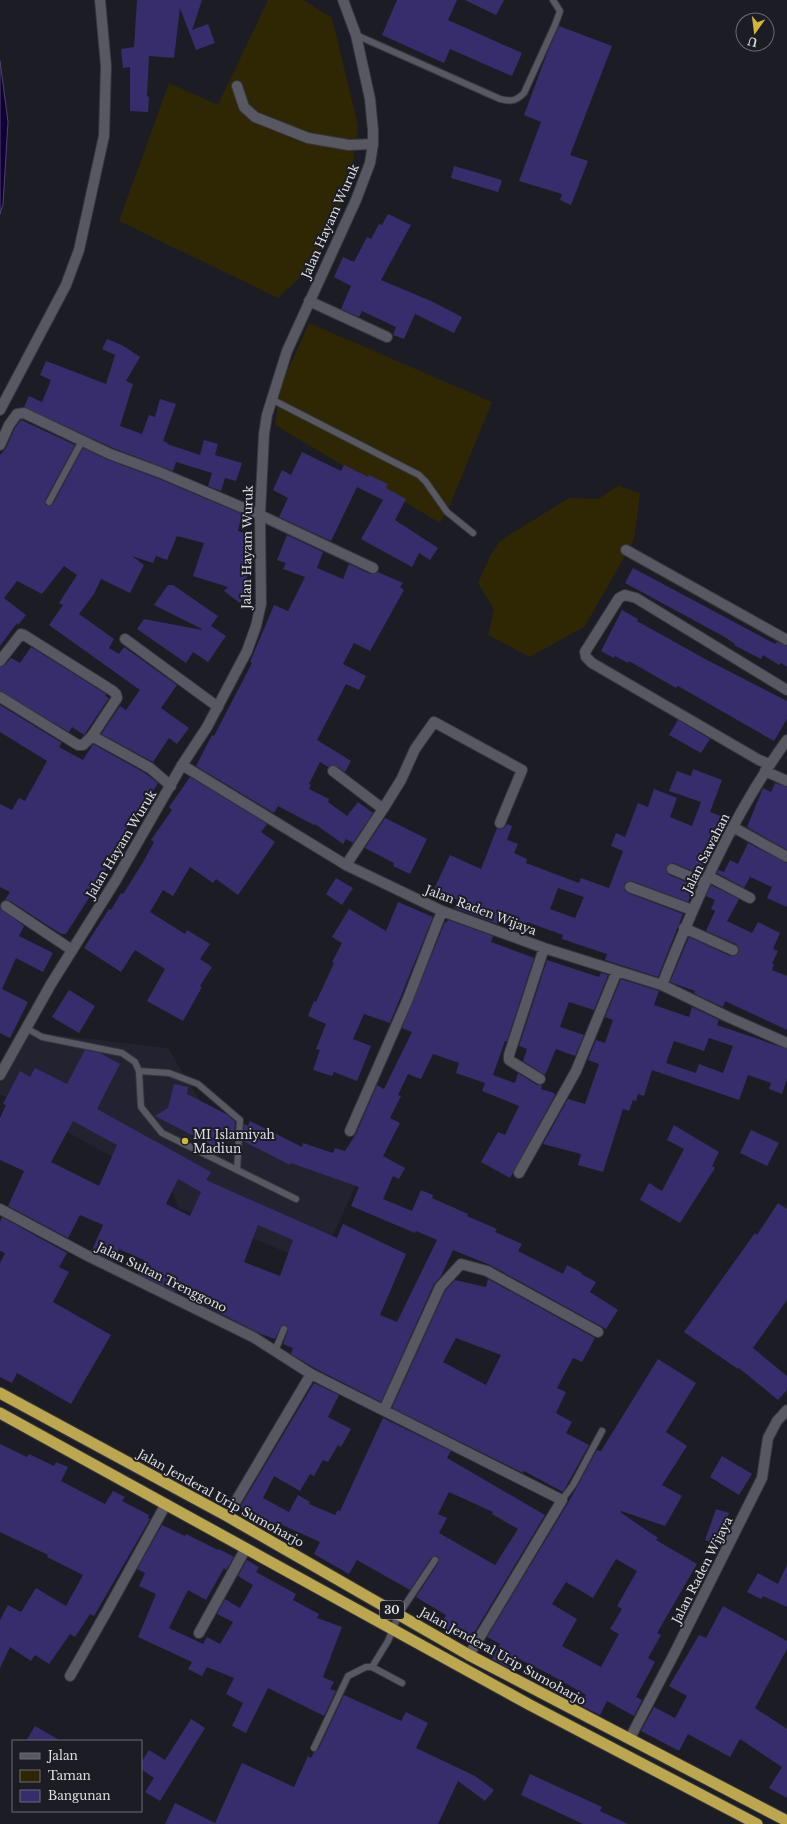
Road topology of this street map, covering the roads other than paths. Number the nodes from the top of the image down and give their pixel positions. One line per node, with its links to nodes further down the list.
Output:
1 (100, 0): 10 (street)
2 (343, 0): 4 (street, Jalan Hayam Wuruk)
3 (553, 0): 4 (lane)
4 (356, 35): 6 (street, Jalan Hayam Wuruk)
5 (237, 86): 6 (street)
6 (373, 144): 7 (street, Jalan Hayam Wuruk)
7 (309, 301): 8 (street); 9 (street, Jalan Hayam Wuruk)
8 (387, 337)
9 (273, 400): 14 (street, Jalan Hayam Wuruk); 15 (lane)
10 (0, 410)
11 (82, 441): 12 (street); 13 (lane); 14 (street)
12 (0, 445)
13 (49, 502)
14 (260, 515): 17 (street); 23 (street, Jalan Hayam Wuruk)
15 (473, 533)
16 (626, 550): 19 (street)
17 (373, 568)
18 (124, 639): 23 (street)
19 (787, 640)
20 (0, 661): 24 (street)
21 (787, 690): 27 (street)
22 (0, 697): 24 (street)
23 (218, 707): 26 (street, Jalan Hayam Wuruk)
24 (92, 736): 30 (street)
25 (787, 740): 27 (street, Jalan Sawahan)
26 (182, 765): 30 (street, Jalan Hayam Wuruk); 35 (street, Jalan Raden Wijaya)
27 (767, 768): 29 (street); 33 (street, Jalan Sawahan)
28 (333, 771): 31 (street)
29 (787, 781)
30 (171, 786): 45 (street, Jalan Hayam Wuruk)
31 (384, 809): 32 (street); 35 (street)
32 (500, 822)
33 (733, 827): 34 (street); 37 (street, Jalan Sawahan)
34 (787, 857)
35 (346, 865): 42 (street, Jalan Raden Wijaya)
36 (672, 869): 37 (street)
37 (707, 880): 39 (street); 41 (street, Jalan Sawahan)
38 (630, 887): 41 (street)
39 (750, 898)
40 (6, 906): 45 (street)
41 (692, 910): 43 (street, Jalan Sawahan)
42 (442, 911): 44 (street, Jalan Raden Wijaya); 54 (street)
43 (684, 928): 46 (street); 48 (street, Jalan Sawahan)
44 (544, 948): 47 (street, Jalan Raden Wijaya); 53 (street)
45 (72, 950): 49 (street, Jalan Hayam Wuruk)
46 (733, 950)
47 (617, 971): 48 (street, Jalan Raden Wijaya); 56 (street)
48 (662, 985): 50 (street, Jalan Raden Wijaya)
49 (26, 1028): 51 (lane); 52 (street, Jalan Hayam Wuruk)
50 (787, 1043)
51 (139, 1071): 55 (lane); 55 (lane)
52 (0, 1075)
53 (540, 1079)
54 (350, 1131)
55 (237, 1170): 57 (lane)
56 (519, 1173)
57 (296, 1199)
58 (0, 1209): 61 (street, Jalan Sultan Trenggono)
59 (284, 1329): 61 (lane)
60 (598, 1332): 64 (street)
61 (275, 1351): 62 (street, Jalan Sultan Trenggono)
62 (311, 1374): 64 (street, Jalan Sultan Trenggono); 70 (street)
63 (0, 1393): 70 (highway, Jalan Jenderal Urip Sumoharjo / 30)
64 (384, 1410): 68 (street, Jalan Sultan Trenggono)
65 (787, 1410): 80 (street, Jalan Raden Wijaya)
66 (0, 1413): 69 (highway, 30)
67 (602, 1431): 68 (lane)
68 (562, 1500): 76 (street)
69 (166, 1504): 71 (highway, 30); 78 (street)
70 (228, 1516): 73 (highway, Jalan Jenderal Urip Sumoharjo / 30)
71 (246, 1548): 74 (highway, 30); 75 (street)
72 (435, 1560): 73 (lane)
73 (400, 1614): 74 (lane); 76 (highway, Jalan Jenderal Urip Sumoharjo / 30)
74 (392, 1628): 77 (lane); 83 (highway, 30)
75 (199, 1633)
76 (469, 1655): 80 (highway, Jalan Jenderal Urip Sumoharjo / 30)
77 (372, 1667): 79 (lane); 81 (lane)
78 (70, 1676)
79 (402, 1683)
80 (630, 1738): 82 (highway, Jalan Jenderal Urip Sumoharjo / 30)
81 (314, 1748)
82 (787, 1821)
83 (757, 1824)

